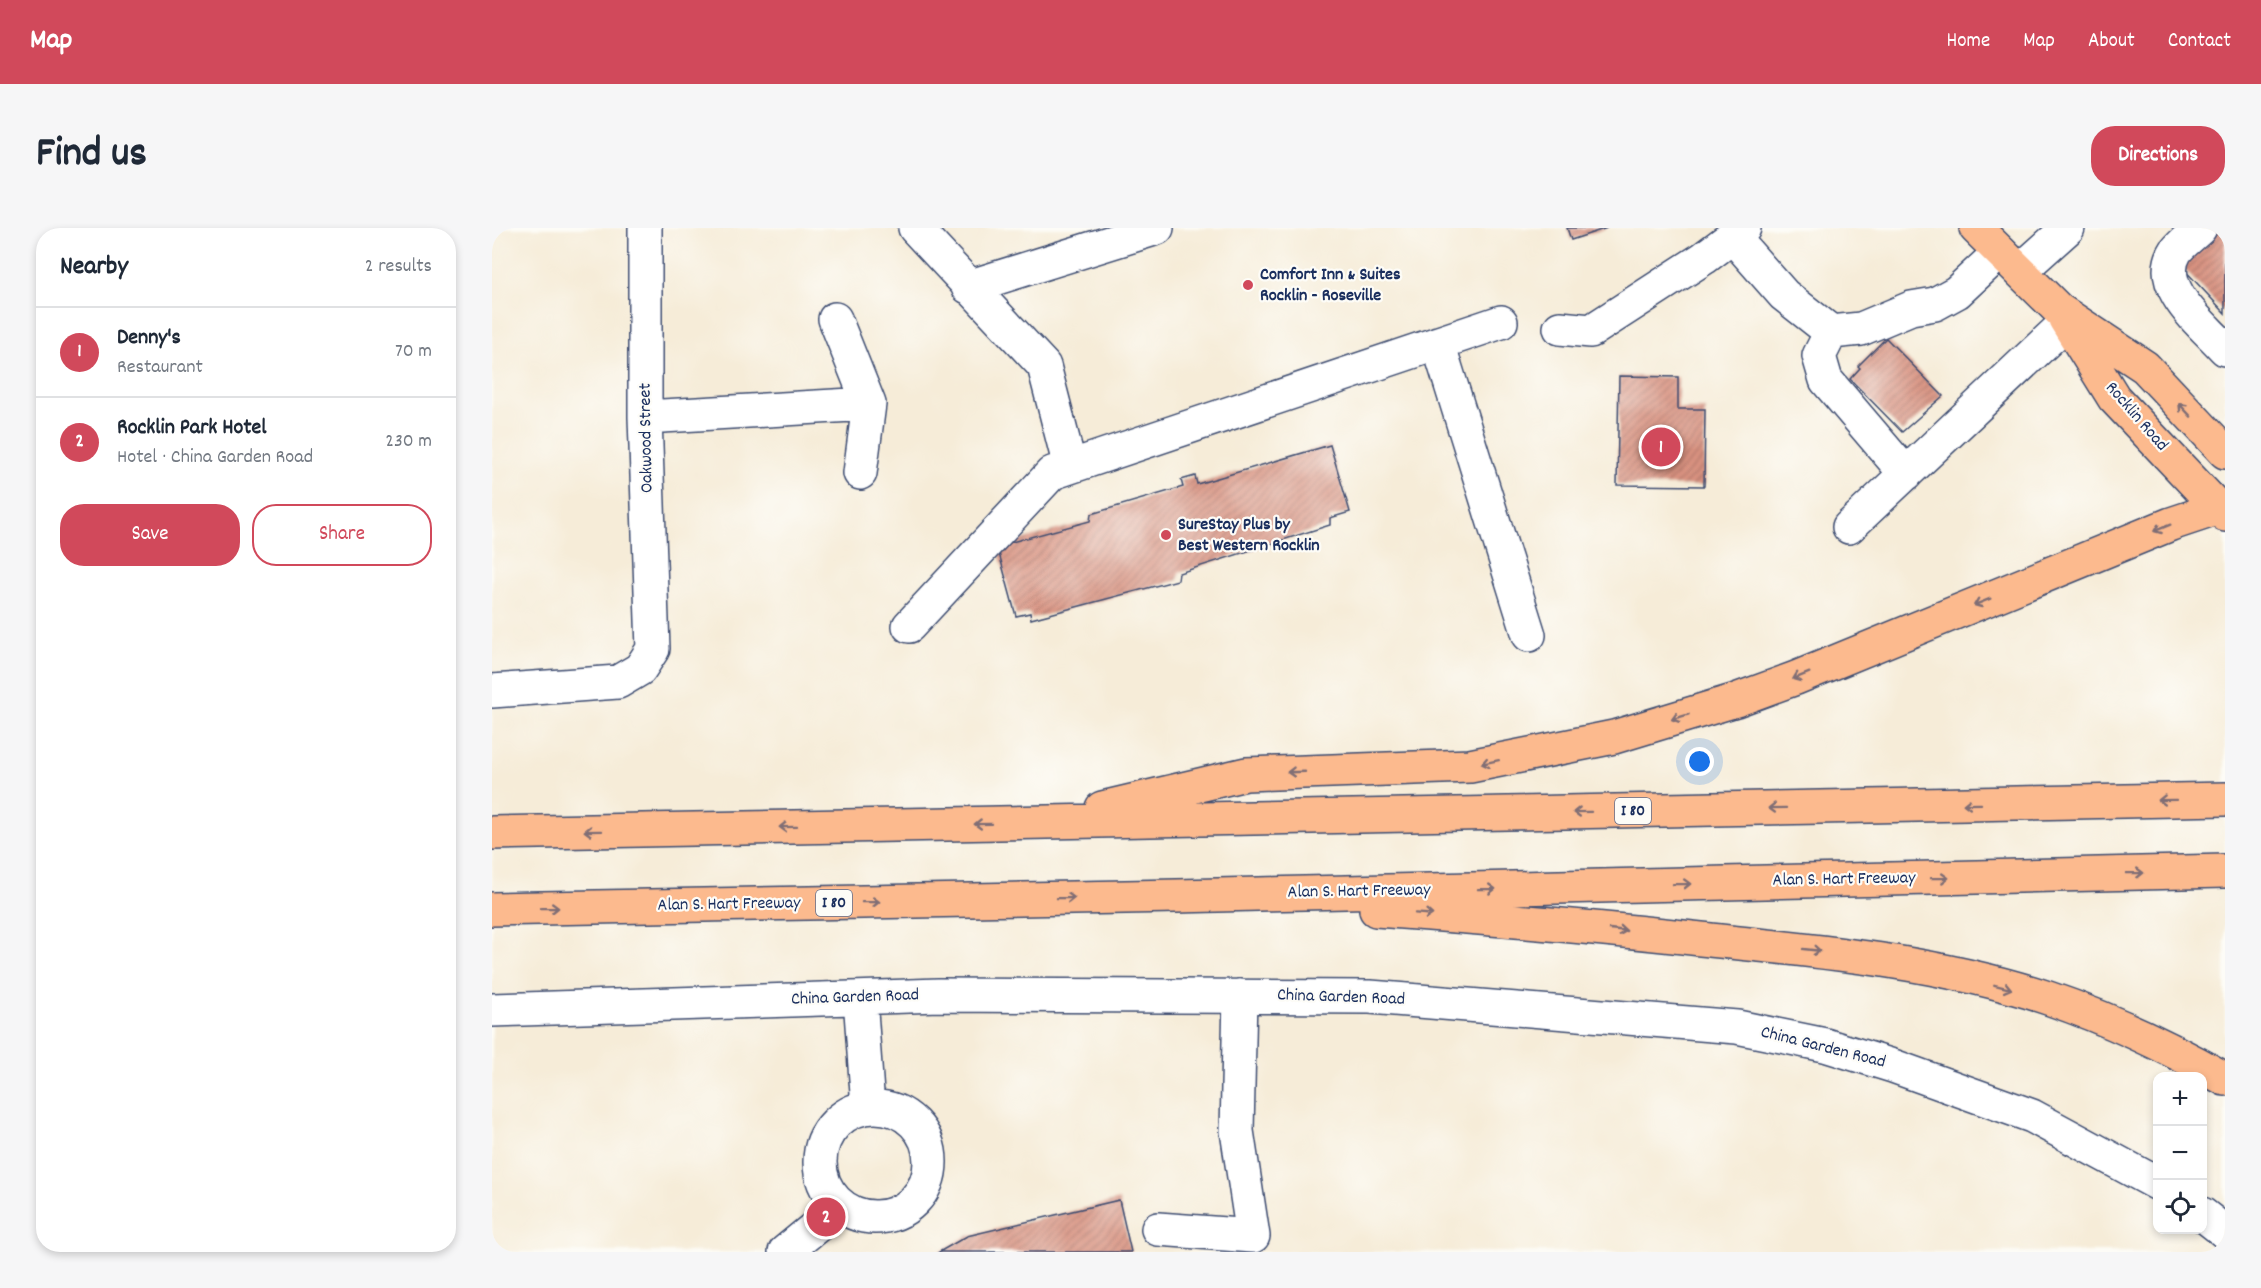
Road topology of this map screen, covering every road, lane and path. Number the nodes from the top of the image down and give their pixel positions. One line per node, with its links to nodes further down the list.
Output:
1 (645, 228): 18 (street, Oakwood Street)
2 (915, 228): 9 (street)
3 (1157, 228): 9 (street)
4 (1976, 228): 8 (main road, Rocklin Road)
5 (2068, 228): 8 (street)
6 (2200, 228): 16 (street)
7 (1738, 232): 13 (street); 14 (street)
8 (2010, 261): 10 (main road, Rocklin Road); 14 (street)
9 (968, 287): 20 (street)
10 (2063, 316): 19 (main road, Rocklin Road, one-way to 10); 22 (street); 23 (main road, Rocklin Road)
11 (835, 319): 17 (street)
12 (1501, 322): 15 (street)
13 (1560, 328)
14 (1831, 332): 22 (street)
15 (1438, 343): 20 (street); 26 (street)
16 (2225, 349)
17 (869, 404): 18 (street); 21 (street)
18 (645, 417): 27 (street, Oakwood Street)
19 (2225, 452)
20 (1070, 467): 25 (street)
21 (860, 473)
22 (1906, 474): 24 (street)
23 (2222, 509): 29 (main road, one-way to 29)
24 (1849, 527)
25 (909, 626)
26 (1529, 635)
27 (492, 691)
28 (2225, 799): 29 (main road, I 80, one-way to 29)
29 (1042, 823): 30 (main road, I 80, one-way to 30)
30 (492, 833)
31 (2225, 871): 32 (main road, Alan S. Hart Freeway / I 80, one-way to 31)
32 (1177, 896): 33 (main road, Alan S. Hart Freeway / I 80, one-way to 32); 37 (main road, one-way to 37)
33 (492, 909)
34 (1240, 996): 35 (street, China Garden Road); 39 (street, China Garden Road); 42 (street)
35 (860, 998): 36 (street, China Garden Road); 38 (street)
36 (492, 1010)
37 (2225, 1079)
38 (868, 1107): 40 (street); 40 (street)
39 (2153, 1182)
40 (841, 1206): 44 (street)
41 (2207, 1218): 43 (street)
42 (1158, 1229)
43 (2225, 1232)
44 (785, 1252)

